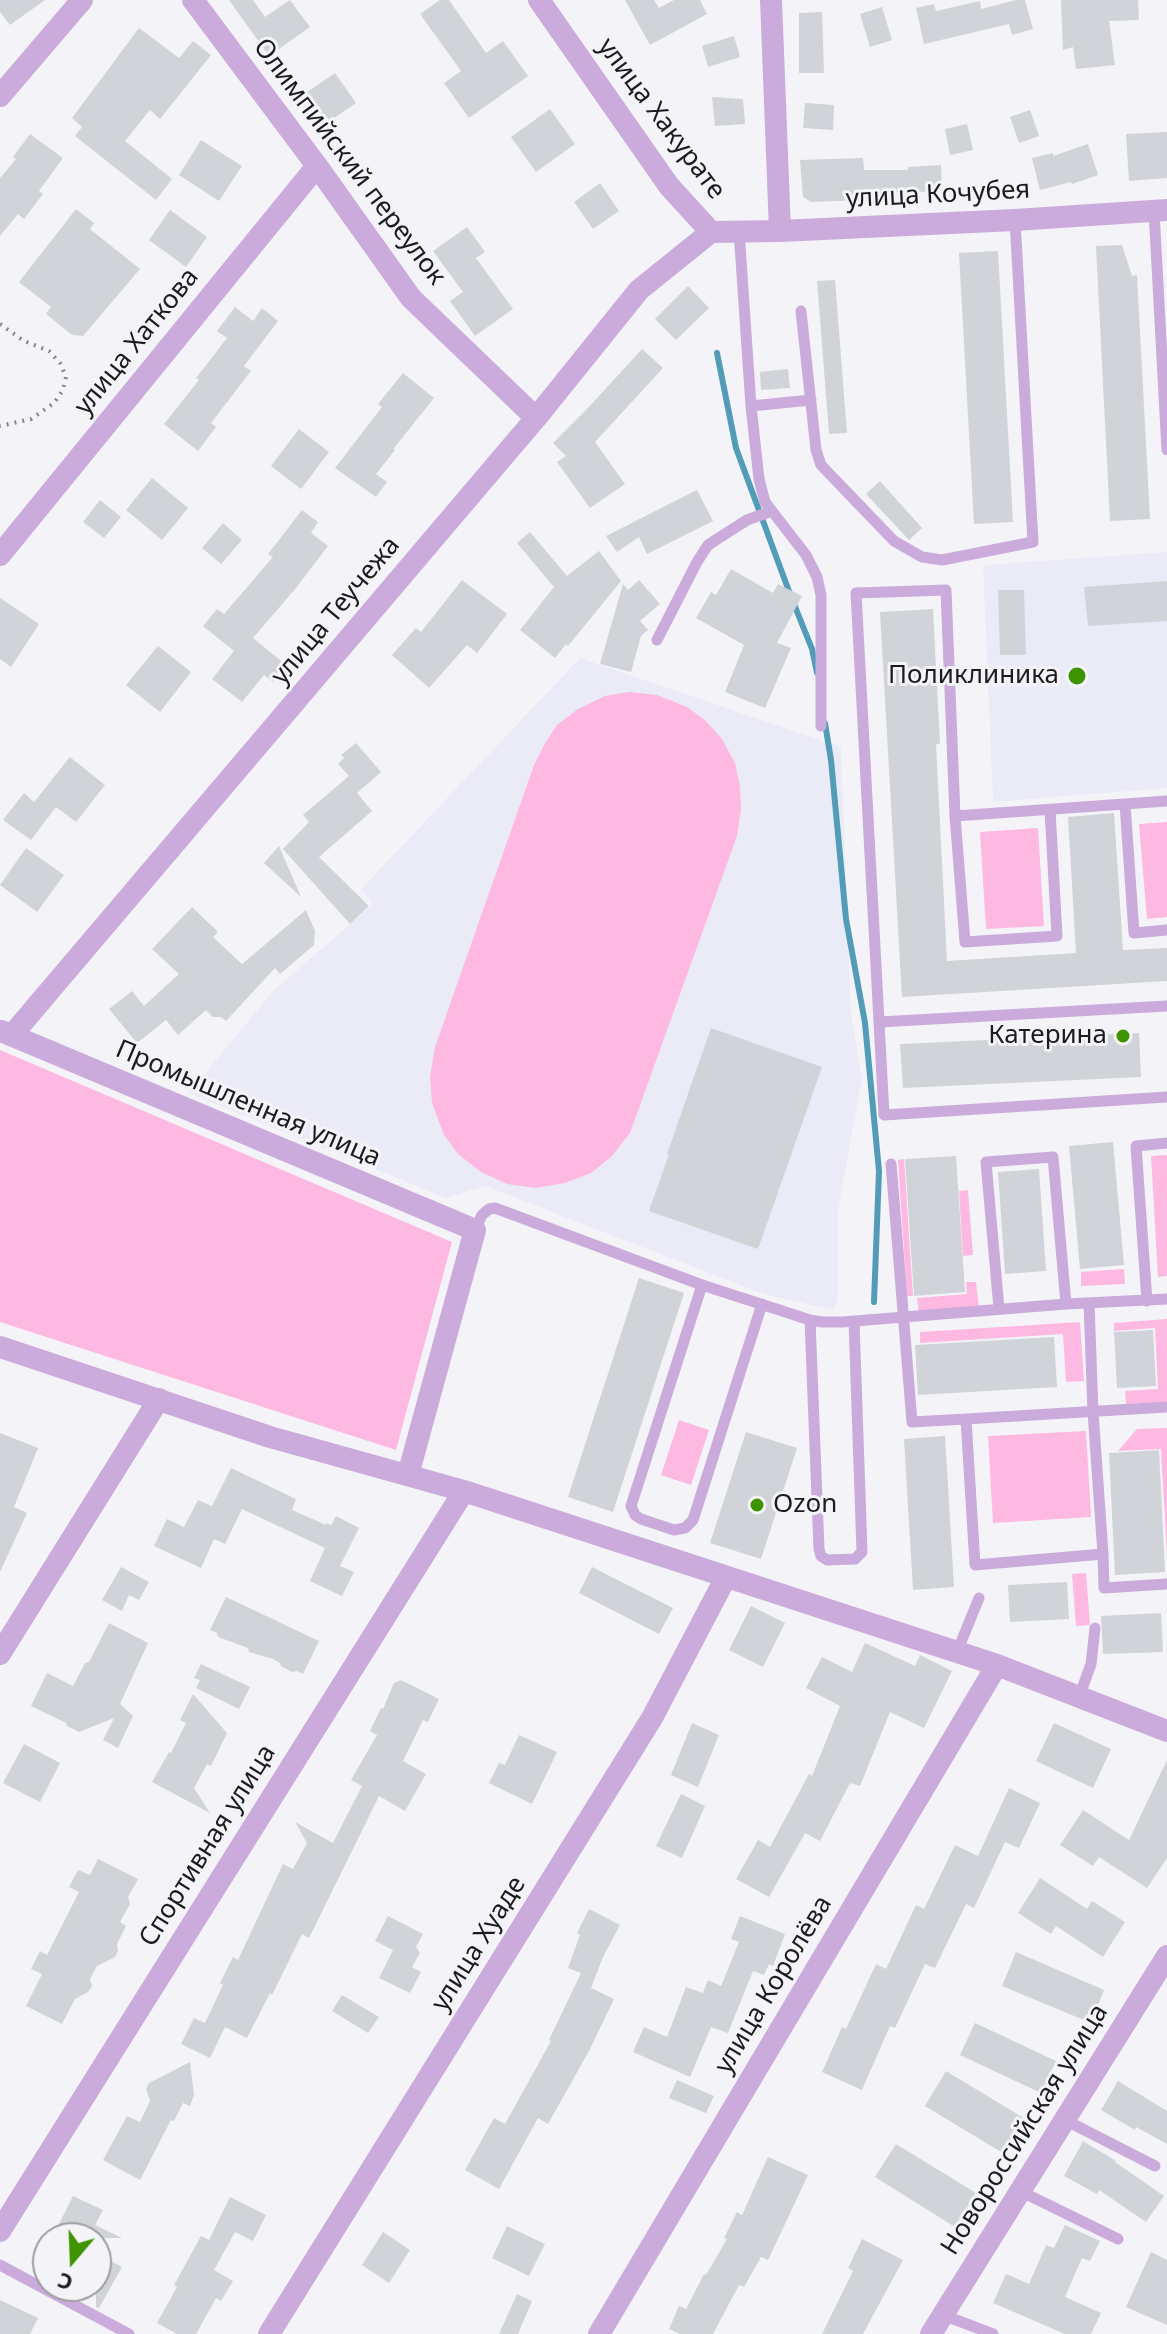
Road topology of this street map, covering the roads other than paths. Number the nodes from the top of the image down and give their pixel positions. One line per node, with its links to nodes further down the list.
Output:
1 (82, 0): 5 (street)
2 (193, 0): 6 (street, Олимпийский переулок)
3 (539, 0): 11 (street, улица Хакурате)
4 (771, 0): 10 (street)
5 (0, 96)
6 (317, 166): 15 (street, Олимпийский переулок); 18 (street, улица Хаткова)
7 (1160, 210): 8 (street, улица Кочубея); 16 (lane)
8 (1015, 220): 10 (street, улица Кочубея); 13 (lane)
9 (739, 231): 10 (street, улица Кочубея); 11 (street, улица Кочубея); 14 (lane)
10 (780, 231)
11 (711, 232): 15 (street, улица Теучежа)
12 (801, 311): 13 (lane)
13 (811, 400): 14 (lane)
14 (751, 406): 17 (lane)
15 (536, 418): 29 (street, улица Теучежа)
16 (1167, 450)
17 (772, 511): 19 (lane); 20 (lane)
18 (0, 555)
19 (657, 640)
20 (821, 726)
21 (1167, 801): 22 (lane)
22 (1125, 804): 23 (lane); 25 (lane)
23 (1050, 810): 24 (lane); 24 (lane)
24 (955, 816): 28 (lane)
25 (1167, 930)
26 (1167, 1006): 27 (lane); 28 (lane)
27 (1167, 1012)
28 (879, 1022): 30 (lane)
29 (6, 1033): 33 (street, Промышленная улица)
30 (1167, 1097)
31 (1167, 1143): 36 (lane)
32 (891, 1164): 41 (lane)
33 (475, 1230): 34 (lane); 49 (street)
34 (702, 1285): 38 (lane); 38 (lane)
35 (1167, 1299): 36 (lane)
36 (1147, 1301): 37 (lane)
37 (1089, 1303): 39 (lane); 47 (lane)
38 (762, 1304): 42 (lane)
39 (1066, 1304): 40 (lane); 40 (lane)
40 (999, 1309): 41 (lane)
41 (903, 1317): 43 (lane); 48 (lane)
42 (810, 1320): 43 (lane); 43 (lane)
43 (854, 1321)
44 (0, 1347): 45 (street)
45 (159, 1399): 49 (street); 57 (street)
46 (1167, 1407): 47 (lane)
47 (1093, 1412): 48 (lane); 51 (lane)
48 (966, 1419): 51 (lane)
49 (408, 1475): 50 (street)
50 (464, 1491): 52 (street); 65 (street, Спортивная улица)
51 (1103, 1554): 53 (lane)
52 (726, 1577): 56 (street); 70 (street, улица Хуаде)
53 (1167, 1584)
54 (979, 1598): 56 (lane)
55 (1095, 1628): 59 (lane)
56 (957, 1652): 58 (street)
57 (0, 1654)
58 (997, 1665): 59 (street); 71 (street, улица Королёва)
59 (1079, 1697): 60 (street)
60 (1167, 1731)
61 (1167, 1956): 62 (street, Новороссийская улица)
62 (1065, 2120): 63 (lane); 64 (street, Новороссийская улица)
63 (1155, 2166)
64 (1020, 2191): 66 (lane); 68 (street, Новороссийская улица)
65 (0, 2231)
66 (1118, 2239)
67 (0, 2265): 69 (lane)
68 (943, 2315): 72 (street, Новороссийская улица); 73 (lane)
69 (129, 2334)
70 (269, 2334)
71 (599, 2334)
72 (931, 2334)
73 (993, 2334)

